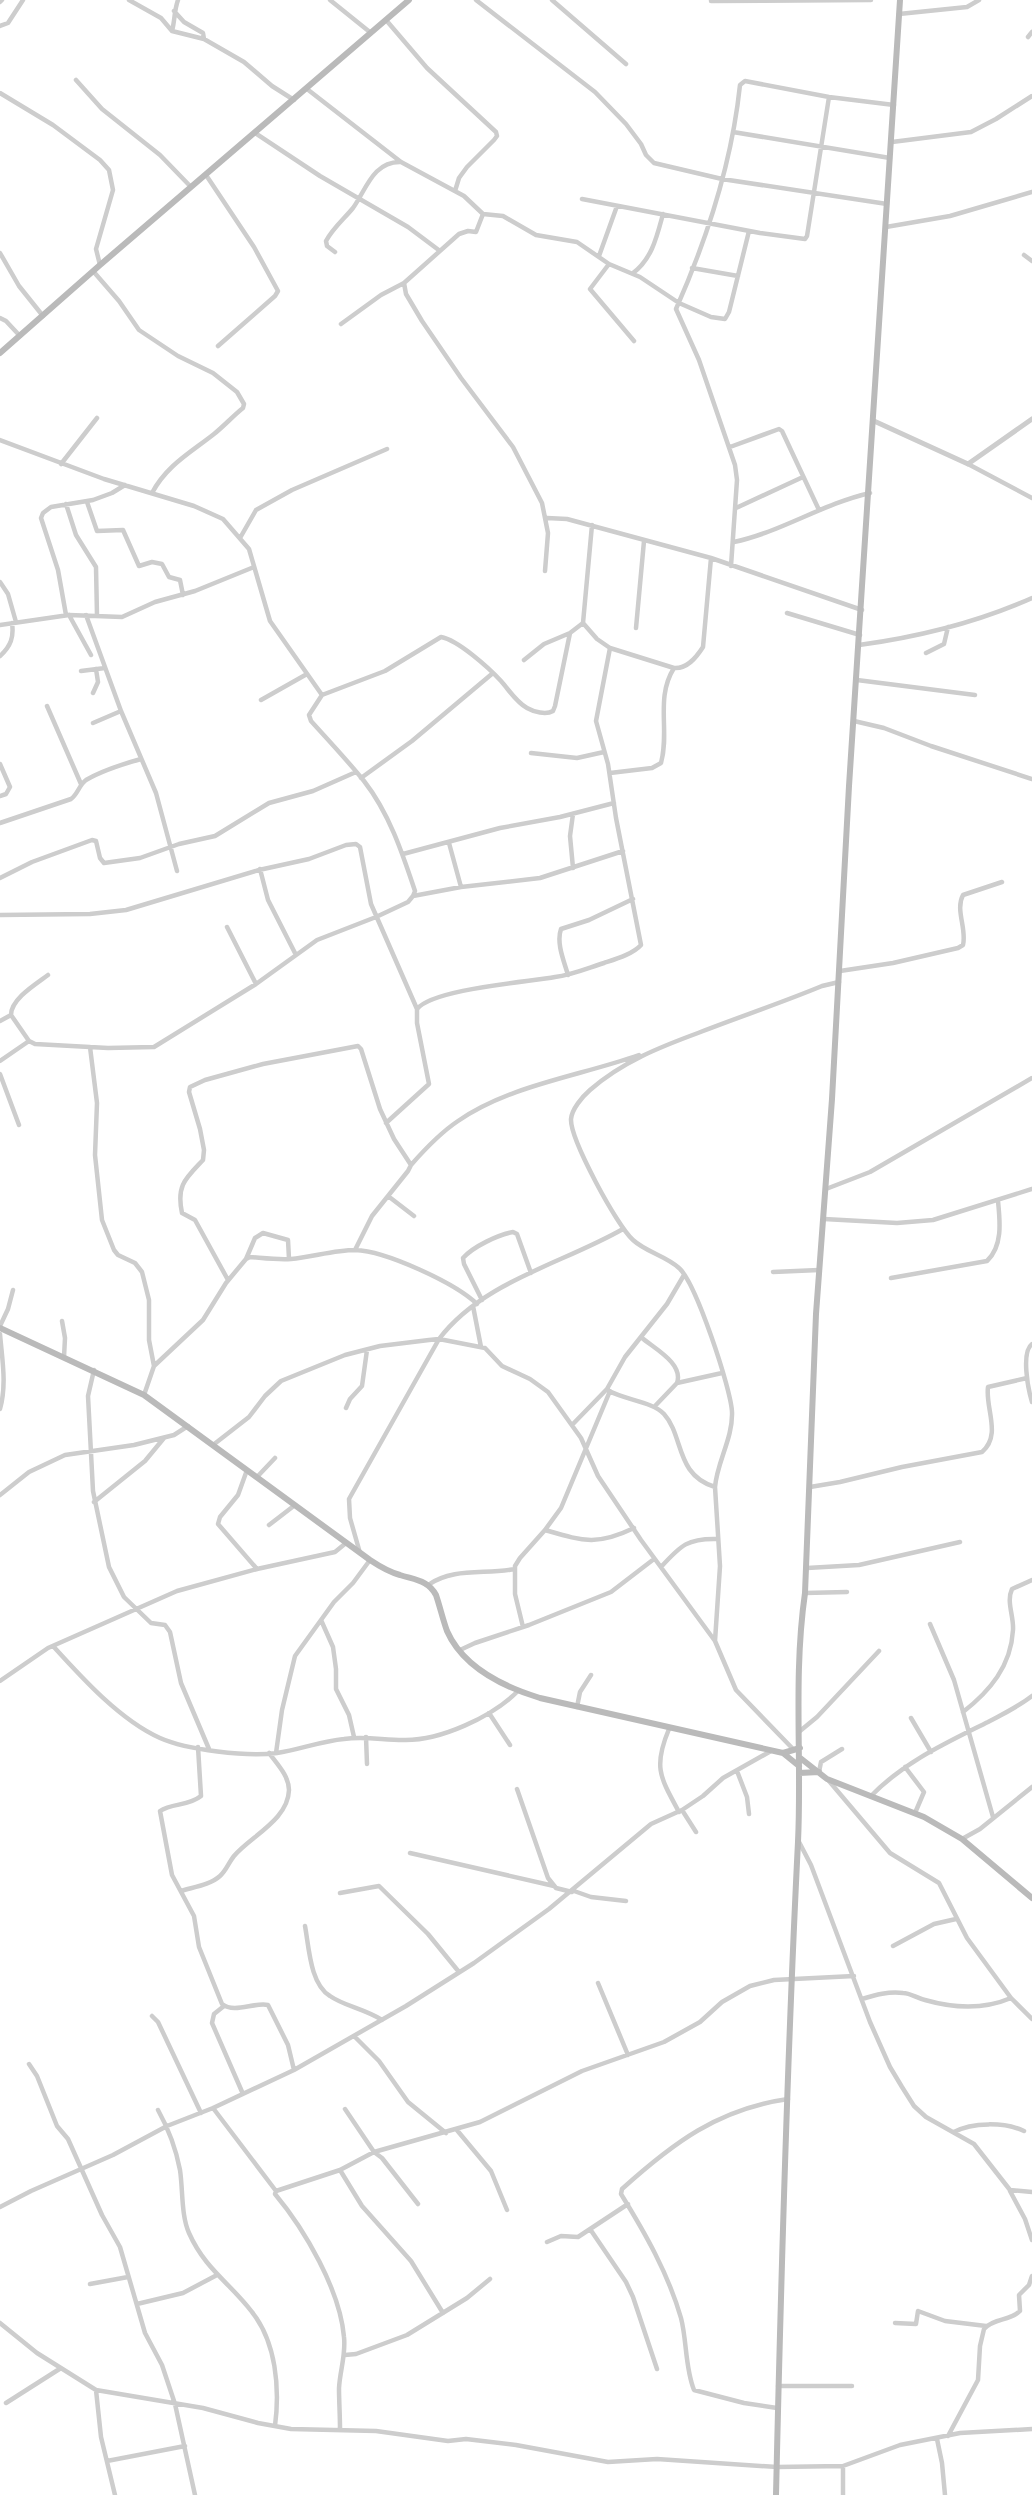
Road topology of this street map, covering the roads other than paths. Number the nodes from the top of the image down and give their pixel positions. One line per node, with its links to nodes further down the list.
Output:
1 (23, 0): 15 (street)
2 (129, 0): 16 (street)
3 (178, 0): 12 (street)
4 (330, 0): 17 (street)
5 (409, 0): 14 (main road)
6 (476, 0): 34 (street)
7 (552, 0): 19 (street)
8 (871, 0): 11 (street)
9 (900, 0): 13 (main road)
10 (979, 0): 13 (street)
11 (711, 1)
12 (174, 11): 16 (street); 18 (street)
13 (899, 14): 26 (main road)
14 (386, 20): 17 (main road); 36 (street)
15 (0, 26)
16 (172, 31): 18 (street)
17 (371, 33): 21 (main road)
18 (204, 39): 25 (street)
19 (626, 64)
20 (76, 80): 35 (street)
21 (307, 89): 25 (main road); 32 (street)
22 (0, 93): 55 (street)
23 (1032, 96): 29 (street)
24 (829, 97): 26 (street); 27 (street); 30 (street)
25 (294, 100): 28 (main road)
26 (894, 105): 29 (main road)
27 (733, 132): 30 (street); 34 (street)
28 (255, 133): 33 (main road); 39 (street)
29 (892, 142): 31 (main road)
30 (821, 145): 31 (street); 38 (street)
31 (890, 158): 41 (main road)
32 (401, 162): 36 (street); 39 (street)
33 (206, 175): 35 (main road); 67 (street)
34 (722, 179): 38 (street); 45 (street)
35 (191, 187): 55 (main road)
36 (455, 191): 43 (street)
37 (1032, 192): 46 (street)
38 (814, 194): 41 (street); 47 (street)
39 (358, 199): 48 (street); 49 (street)
40 (582, 199): 42 (street)
41 (888, 204): 46 (main road)
42 (617, 206): 44 (street); 52 (street)
43 (483, 214): 48 (street); 52 (street)
44 (663, 214): 45 (street); 58 (street)
45 (708, 222): 47 (street); 56 (street)
46 (886, 227): 71 (main road)
47 (749, 231): 59 (street)
48 (440, 251): 60 (street)
49 (335, 252)
50 (0, 253): 62 (street)
51 (1024, 255): 53 (street)
52 (599, 256): 54 (street)
53 (1032, 261)
54 (609, 264): 58 (street); 66 (street)
55 (100, 265): 57 (main road)
56 (692, 268): 59 (street); 61 (street)
57 (93, 271): 62 (main road); 79 (street)
58 (633, 273): 61 (street)
59 (738, 276): 61 (street)
60 (404, 283): 64 (street); 86 (street)
61 (679, 303): 73 (street)
62 (43, 316): 65 (main road)
63 (0, 318): 65 (street)
64 (341, 324)
65 (20, 336): 68 (main road)
66 (634, 341)
67 (218, 346)
68 (0, 353)
69 (97, 418): 75 (street)
70 (1032, 419): 76 (street)
71 (874, 421): 76 (street); 80 (main road)
72 (0, 440): 75 (street)
73 (730, 447): 77 (street); 84 (street)
74 (387, 449): 88 (street)
75 (61, 464): 78 (street)
76 (968, 464): 81 (street)
77 (803, 477): 84 (street); 85 (street)
78 (125, 485): 79 (street); 82 (street)
79 (152, 493): 88 (street)
80 (870, 494): 85 (street); 98 (main road)
81 (1032, 498)
82 (87, 502): 83 (street); 96 (street)
83 (66, 504): 100 (street); 102 (street)
84 (736, 508): 90 (street)
85 (819, 510): 90 (street)
86 (547, 518): 87 (street); 94 (street)
87 (592, 525): 89 (street); 104 (street)
88 (240, 538): 93 (street)
89 (644, 541): 91 (street); 107 (street)
90 (734, 543): 92 (street)
91 (711, 558): 92 (street); 117 (street)
92 (731, 566): 98 (street)
93 (254, 567): 96 (street); 121 (street)
94 (545, 571)
95 (0, 582): 103 (street)
96 (183, 595): 102 (street)
97 (1032, 598): 106 (street)
98 (862, 610): 109 (main road)
99 (787, 613): 109 (street)
100 (68, 615): 101 (street); 103 (street); 113 (street)
101 (86, 615): 102 (street); 116 (street)
102 (97, 616)
103 (14, 622): 105 (street); 114 (street)
104 (583, 623): 108 (street); 111 (street)
105 (0, 625)
106 (948, 627): 110 (street); 112 (street)
107 (636, 628)
108 (570, 633): 115 (street); 120 (street)
109 (860, 635): 110 (main road)
110 (859, 645): 122 (main road)
111 (609, 648): 117 (street); 131 (street)
112 (926, 653)
113 (91, 655)
114 (0, 656)
115 (524, 660)
116 (105, 668): 118 (street); 128 (street)
117 (674, 668): 136 (street)
118 (96, 669): 119 (street); 123 (street)
119 (81, 671)
120 (493, 673): 124 (street); 137 (street)
121 (307, 674): 124 (street); 126 (street)
122 (857, 680): 125 (street); 129 (main road)
123 (93, 693)
124 (322, 695): 135 (street)
125 (975, 695)
126 (261, 700)
127 (47, 706): 139 (street)
128 (121, 711): 130 (street); 133 (street)
129 (854, 721): 138 (street); 160 (main road)
130 (93, 723)
131 (604, 752): 132 (street); 136 (street)
132 (531, 753)
133 (141, 759): 139 (street); 145 (street)
134 (0, 764): 140 (street)
135 (356, 772): 137 (street); 145 (street)
136 (610, 772): 141 (street)
137 (362, 778): 147 (street)
138 (1032, 779)
139 (81, 784): 143 (street)
140 (0, 796)
141 (614, 803): 142 (street); 146 (street)
142 (573, 814): 144 (street); 148 (street)
143 (0, 823)
144 (449, 843): 147 (street); 153 (street)
145 (171, 846): 150 (street); 151 (street)
146 (623, 851): 148 (street); 155 (street)
147 (403, 854): 154 (street)
148 (573, 868): 153 (street)
149 (260, 869): 156 (street); 157 (street); 159 (street)
150 (177, 871)
151 (0, 878)
152 (1002, 882): 160 (street)
153 (461, 887): 154 (street)
154 (413, 896): 157 (street)
155 (633, 899): 162 (street); 162 (street)
156 (0, 915)
157 (375, 917): 159 (street); 165 (street)
158 (227, 927): 164 (street)
159 (296, 955): 164 (street)
160 (840, 971): 163 (main road)
161 (48, 975): 166 (street)
162 (568, 975): 165 (street)
163 (839, 982): 170 (street); 177 (main road)
164 (256, 984): 169 (street)
165 (417, 1009): 174 (street)
166 (11, 1015): 167 (street); 168 (street)
167 (0, 1021)
168 (29, 1041): 169 (street); 171 (street)
169 (90, 1047): 204 (street)
170 (650, 1051): 176 (street); 183 (street)
171 (0, 1061)
172 (0, 1074): 175 (street)
173 (1032, 1078): 177 (street)
174 (386, 1123): 176 (street); 192 (street)
175 (19, 1125)
176 (411, 1165): 179 (street)
177 (826, 1189): 182 (main road)
178 (1032, 1189): 180 (street)
179 (388, 1196): 181 (street); 184 (street)
180 (998, 1201): 182 (street); 191 (street)
181 (414, 1216)
182 (824, 1219): 187 (main road)
183 (622, 1229): 189 (street); 190 (street)
184 (355, 1250): 186 (street); 194 (street)
185 (246, 1259): 186 (street); 186 (street); 192 (street)
186 (289, 1259)
187 (819, 1270): 188 (street); 226 (main road)
188 (773, 1272)
189 (531, 1274): 194 (street); 194 (street)
190 (684, 1275): 198 (street); 206 (street)
191 (891, 1278)
192 (228, 1280): 204 (street)
193 (13, 1290): 196 (street)
194 (477, 1303): 199 (street); 201 (street)
195 (62, 1321): 203 (street)
196 (0, 1327): 203 (main road)
197 (0, 1334): 213 (street)
198 (641, 1336): 208 (street); 209 (street)
199 (439, 1340): 201 (street); 202 (street); 237 (street)
200 (1032, 1344): 207 (street)
201 (481, 1347): 215 (street)
202 (367, 1350): 214 (street); 218 (street)
203 (64, 1357): 205 (main road)
204 (154, 1366): 210 (street)
205 (94, 1370): 210 (main road); 220 (street)
206 (722, 1373): 208 (street); 227 (street)
207 (1027, 1378): 211 (street); 226 (street)
208 (677, 1383): 212 (street)
209 (609, 1390): 212 (street); 215 (street); 219 (street)
210 (144, 1395): 216 (main road)
211 (1032, 1402)
212 (655, 1406): 227 (street)
213 (0, 1408)
214 (346, 1408)
215 (572, 1425): 219 (street)
216 (188, 1426): 217 (street); 218 (main road)
217 (164, 1438): 220 (street); 229 (street)
218 (213, 1445): 222 (main road)
219 (585, 1446): 232 (street); 233 (street)
220 (91, 1452): 228 (street); 229 (street)
221 (275, 1458): 223 (street)
222 (247, 1470): 223 (main road); 224 (street)
223 (255, 1476): 224 (street); 230 (main road)
224 (243, 1484): 242 (street)
225 (0, 1485): 228 (street)
226 (810, 1486): 241 (main road)
227 (715, 1487): 234 (street)
228 (2, 1495)
229 (94, 1502): 248 (street)
230 (295, 1505): 231 (street); 236 (main road)
231 (269, 1525)
232 (634, 1528): 233 (street); 238 (street)
233 (545, 1530): 243 (street)
234 (718, 1539): 240 (street); 252 (street)
235 (960, 1542): 241 (street)
236 (346, 1543): 237 (main road); 242 (street)
237 (360, 1553): 239 (main road)
238 (654, 1559): 240 (street); 251 (street)
239 (370, 1560): 245 (main road); 249 (street)
240 (661, 1567): 252 (street)
241 (807, 1568): 247 (main road)
242 (257, 1569): 248 (street)
243 (515, 1569): 245 (street); 251 (street)
244 (1032, 1580): 261 (street)
245 (428, 1585): 254 (main road)
246 (847, 1592): 247 (street)
247 (806, 1593): 265 (main road)
248 (137, 1609): 253 (street); 271 (street)
249 (321, 1620): 267 (street); 277 (street)
250 (930, 1624): 261 (street)
251 (523, 1627): 254 (street)
252 (715, 1641): 272 (street)
253 (53, 1646): 257 (street); 270 (street)
254 (460, 1650): 258 (main road)
255 (879, 1651): 265 (street)
256 (591, 1675): 260 (street)
257 (0, 1682)
258 (518, 1691): 260 (main road); 262 (street)
259 (1032, 1696): 266 (street)
260 (577, 1707): 264 (main road)
261 (963, 1712): 266 (street)
262 (489, 1713): 268 (street); 269 (street)
263 (911, 1718): 275 (street)
264 (669, 1729): 274 (main road); 289 (street)
265 (800, 1731): 272 (main road)
266 (970, 1732): 275 (street); 292 (street)
267 (354, 1737): 268 (street); 277 (street)
268 (366, 1737): 280 (street)
269 (510, 1745)
270 (198, 1747): 271 (street); 298 (street)
271 (209, 1749): 276 (street)
272 (797, 1749): 278 (main road); 279 (main road)
273 (843, 1749): 284 (street)
274 (771, 1751): 278 (main road); 283 (street)
275 (931, 1752): 281 (street)
276 (269, 1753): 277 (street); 298 (street)
277 (276, 1753)
278 (783, 1753): 282 (main road)
279 (799, 1757): 282 (main road); 284 (main road)
280 (367, 1764)
281 (905, 1767): 288 (street); 290 (street)
282 (799, 1769): 284 (main road); 295 (main road)
283 (737, 1772): 289 (street); 291 (street)
284 (819, 1772): 285 (main road)
285 (827, 1779): 288 (main road); 303 (street)
286 (1032, 1787): 292 (street)
287 (517, 1789): 297 (street)
288 (871, 1796): 290 (main road)
289 (680, 1811): 293 (street); 299 (street)
290 (915, 1813): 294 (main road)
291 (749, 1814)
292 (993, 1816): 294 (street)
293 (696, 1832)
294 (962, 1839): 301 (main road)
295 (798, 1840): 307 (street); 308 (main road)
296 (410, 1853): 297 (street)
297 (554, 1886): 299 (street)
298 (181, 1891): 312 (street)
299 (573, 1891): 302 (street); 306 (street)
300 (340, 1893): 306 (street)
301 (1032, 1898)
302 (627, 1901)
303 (956, 1919): 305 (street); 310 (street)
304 (305, 1926): 315 (street)
305 (893, 1947)
306 (459, 1972): 315 (street)
307 (854, 1976): 308 (street); 311 (street)
308 (791, 1979): 317 (street); 321 (main road)
309 (598, 1983): 317 (street)
310 (1011, 1998): 311 (street); 314 (street)
311 (862, 1999): 329 (street)
312 (224, 2007): 319 (street); 320 (street)
313 (152, 2016): 325 (street)
314 (1032, 2019)
315 (382, 2020): 316 (street)
316 (354, 2036): 319 (street); 330 (street)
317 (628, 2055): 327 (street)
318 (29, 2064): 332 (street)
319 (294, 2070): 320 (street)
320 (243, 2094): 322 (street)
321 (788, 2099): 338 (street); 357 (main road)
322 (213, 2108): 325 (street); 335 (street)
323 (345, 2109): 331 (street)
324 (158, 2110): 326 (street)
325 (201, 2113): 326 (street)
326 (167, 2126): 332 (street); 344 (street)
327 (456, 2129): 330 (street); 340 (street)
328 (1024, 2131): 329 (street)
329 (954, 2132): 334 (street)
330 (446, 2133): 331 (street)
331 (374, 2152): 333 (street); 337 (street)
332 (81, 2169): 339 (street); 346 (street)
333 (340, 2170): 335 (street); 350 (street)
334 (1010, 2190): 336 (street); 342 (street)
335 (276, 2191): 354 (street)
336 (1032, 2192)
337 (418, 2204)
338 (628, 2204): 341 (street); 362 (street)
339 (0, 2207)
340 (507, 2210)
341 (590, 2229): 343 (street); 356 (street)
342 (1032, 2240)
343 (547, 2242)
344 (217, 2276): 349 (street); 363 (street)
345 (1032, 2276): 353 (street)
346 (128, 2277): 348 (street); 349 (street)
347 (490, 2279): 350 (street)
348 (90, 2283)
349 (137, 2304): 361 (street)
350 (443, 2313): 354 (street)
351 (0, 2323): 355 (street)
352 (895, 2323): 353 (street)
353 (986, 2326): 366 (street)
354 (345, 2355): 364 (street)
355 (61, 2368): 359 (street); 360 (street)
356 (657, 2369)
357 (778, 2386): 358 (street); 362 (main road)
358 (852, 2386)
359 (96, 2390): 361 (street); 369 (street)
360 (6, 2403)
361 (175, 2404): 363 (street); 368 (street)
362 (777, 2408): 371 (main road)
363 (275, 2426): 364 (street)
364 (340, 2429): 371 (street)
365 (1032, 2429): 366 (street)
366 (948, 2436): 367 (street)
367 (937, 2439): 370 (street); 376 (street)
368 (185, 2446): 369 (street); 373 (street)
369 (107, 2461): 372 (street)
370 (843, 2466): 371 (street); 375 (street)
371 (777, 2467): 374 (main road)
372 (115, 2495)
373 (195, 2495)
374 (776, 2495)
375 (843, 2495)
376 (945, 2495)

